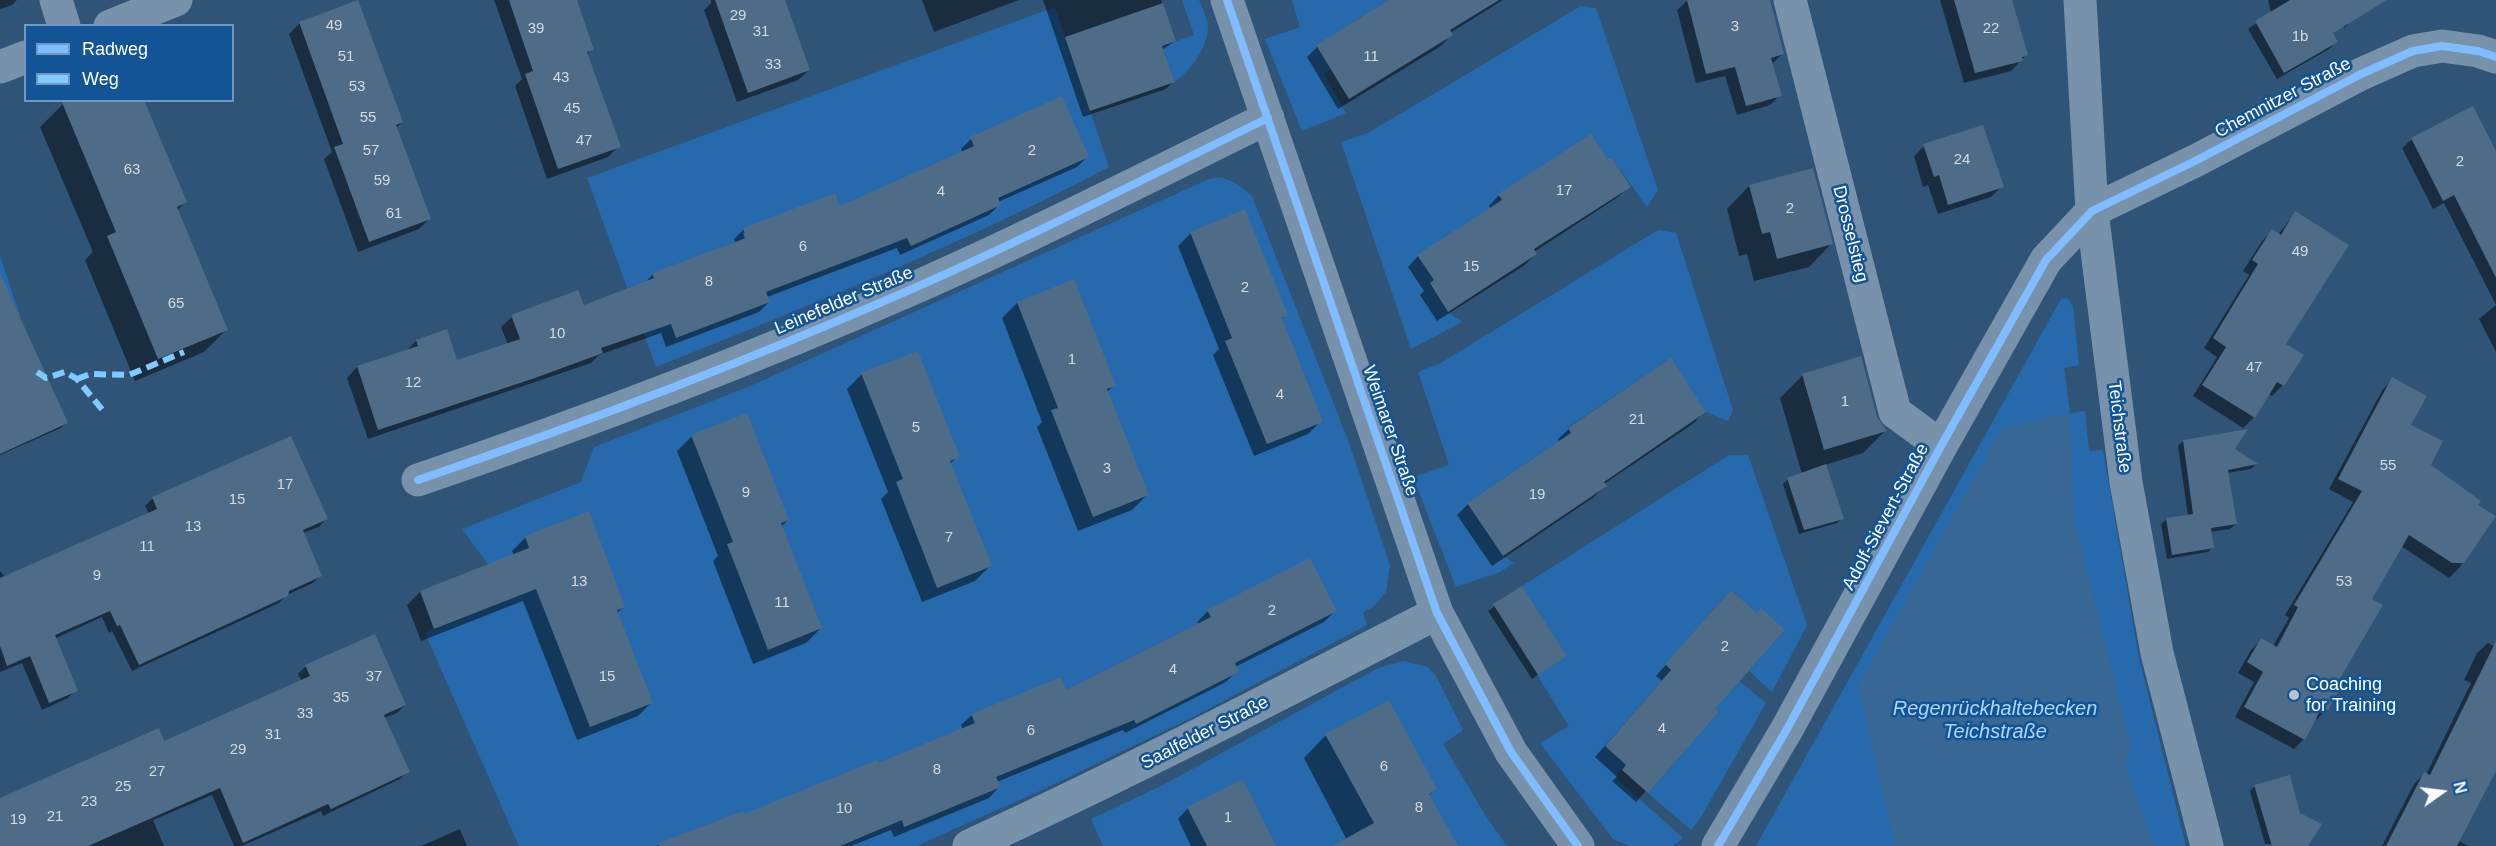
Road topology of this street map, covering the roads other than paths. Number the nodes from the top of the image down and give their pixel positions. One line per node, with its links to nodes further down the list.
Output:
1 (56, 0): 6 (street)
2 (176, 0): 7 (street)
3 (1227, 0): 11 (street, Weimarer Straße)
4 (1790, 0): 13 (street, Drosselstieg)
5 (2080, 0): 12 (street, Teichstraße)
6 (63, 24)
7 (115, 24)
8 (2496, 57): 12 (street, Chemnitzer Straße)
9 (24, 58): 10 (street)
10 (0, 67)
11 (1268, 118): 14 (street, Leinefelder Straße); 15 (street, Weimarer Straße)
12 (2092, 211): 13 (street, Adolf-Sievert-Straße); 19 (street, Teichstraße)
13 (1941, 446): 18 (street, Adolf-Sievert-Straße)
14 (418, 480)
15 (1437, 613): 16 (street, Saalfelder Straße); 17 (street, Weimarer Straße)
16 (969, 846)
17 (1578, 846)
18 (1718, 846)
19 (2206, 846)

